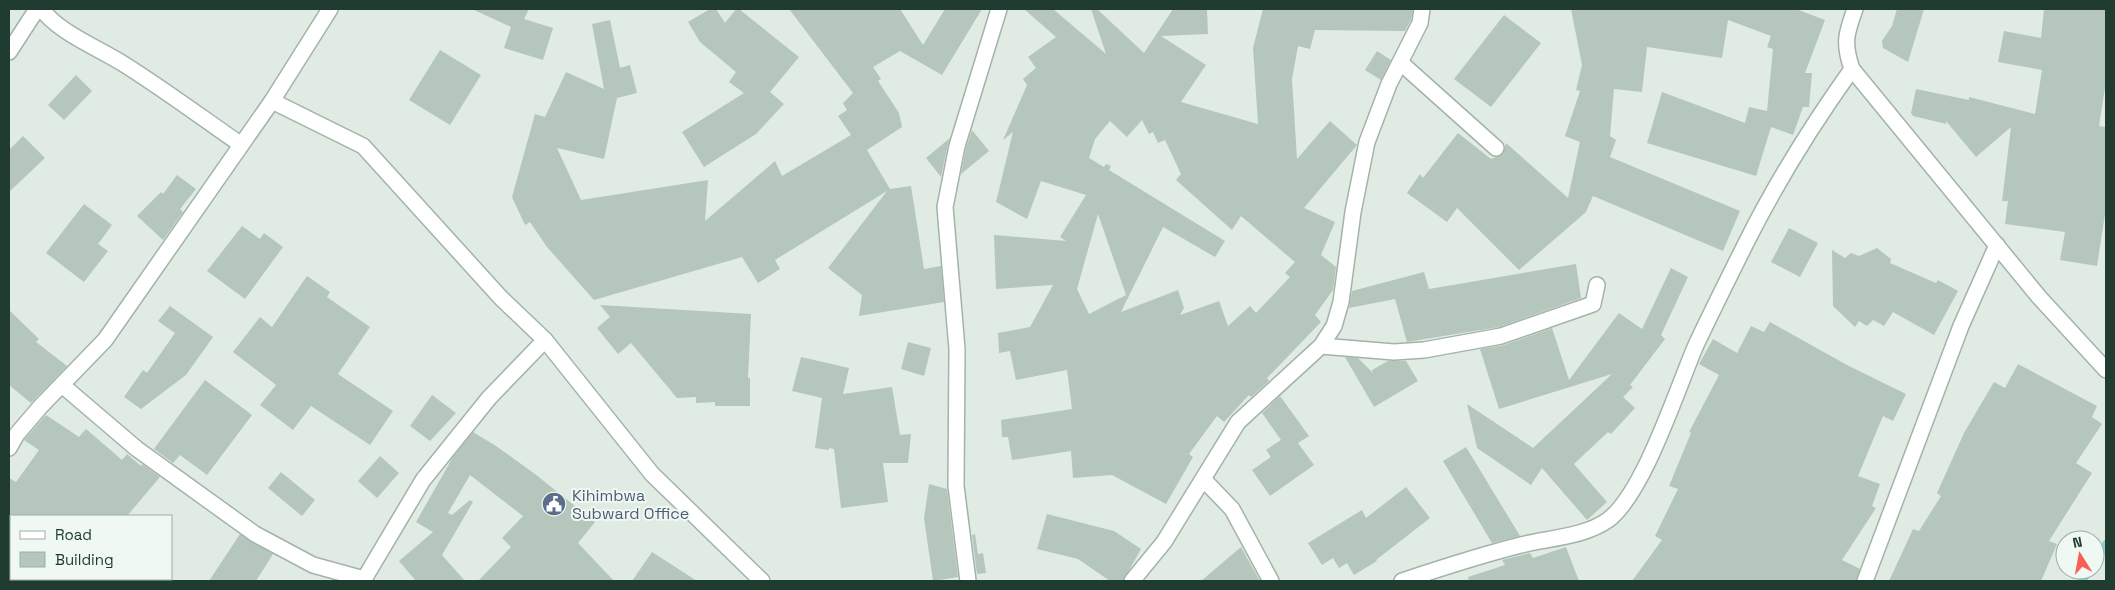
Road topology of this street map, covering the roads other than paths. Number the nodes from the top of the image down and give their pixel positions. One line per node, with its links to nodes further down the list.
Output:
1 (37, 9): 7 (street)
2 (42, 9): 11 (street)
3 (330, 9): 10 (street)
4 (999, 9): 24 (street)
5 (1422, 9): 8 (street)
6 (1855, 9): 9 (street)
7 (9, 52)
8 (1401, 63): 12 (street); 16 (street)
9 (1852, 69): 13 (street); 27 (street)
10 (272, 101): 11 (street); 15 (street)
11 (240, 144): 18 (street)
12 (1496, 148)
13 (1997, 245): 17 (street); 28 (street)
14 (1597, 285): 16 (street)
15 (545, 340): 22 (street); 23 (street)
16 (1321, 346): 21 (street)
17 (2106, 370)
18 (62, 385): 19 (street); 22 (street)
19 (13, 430): 20 (street)
20 (9, 448)
21 (1204, 480): 25 (street); 26 (street)
22 (364, 580)
23 (762, 581)
24 (968, 581)
25 (1132, 581)
26 (1271, 581)
27 (1402, 581)
28 (1865, 581)

